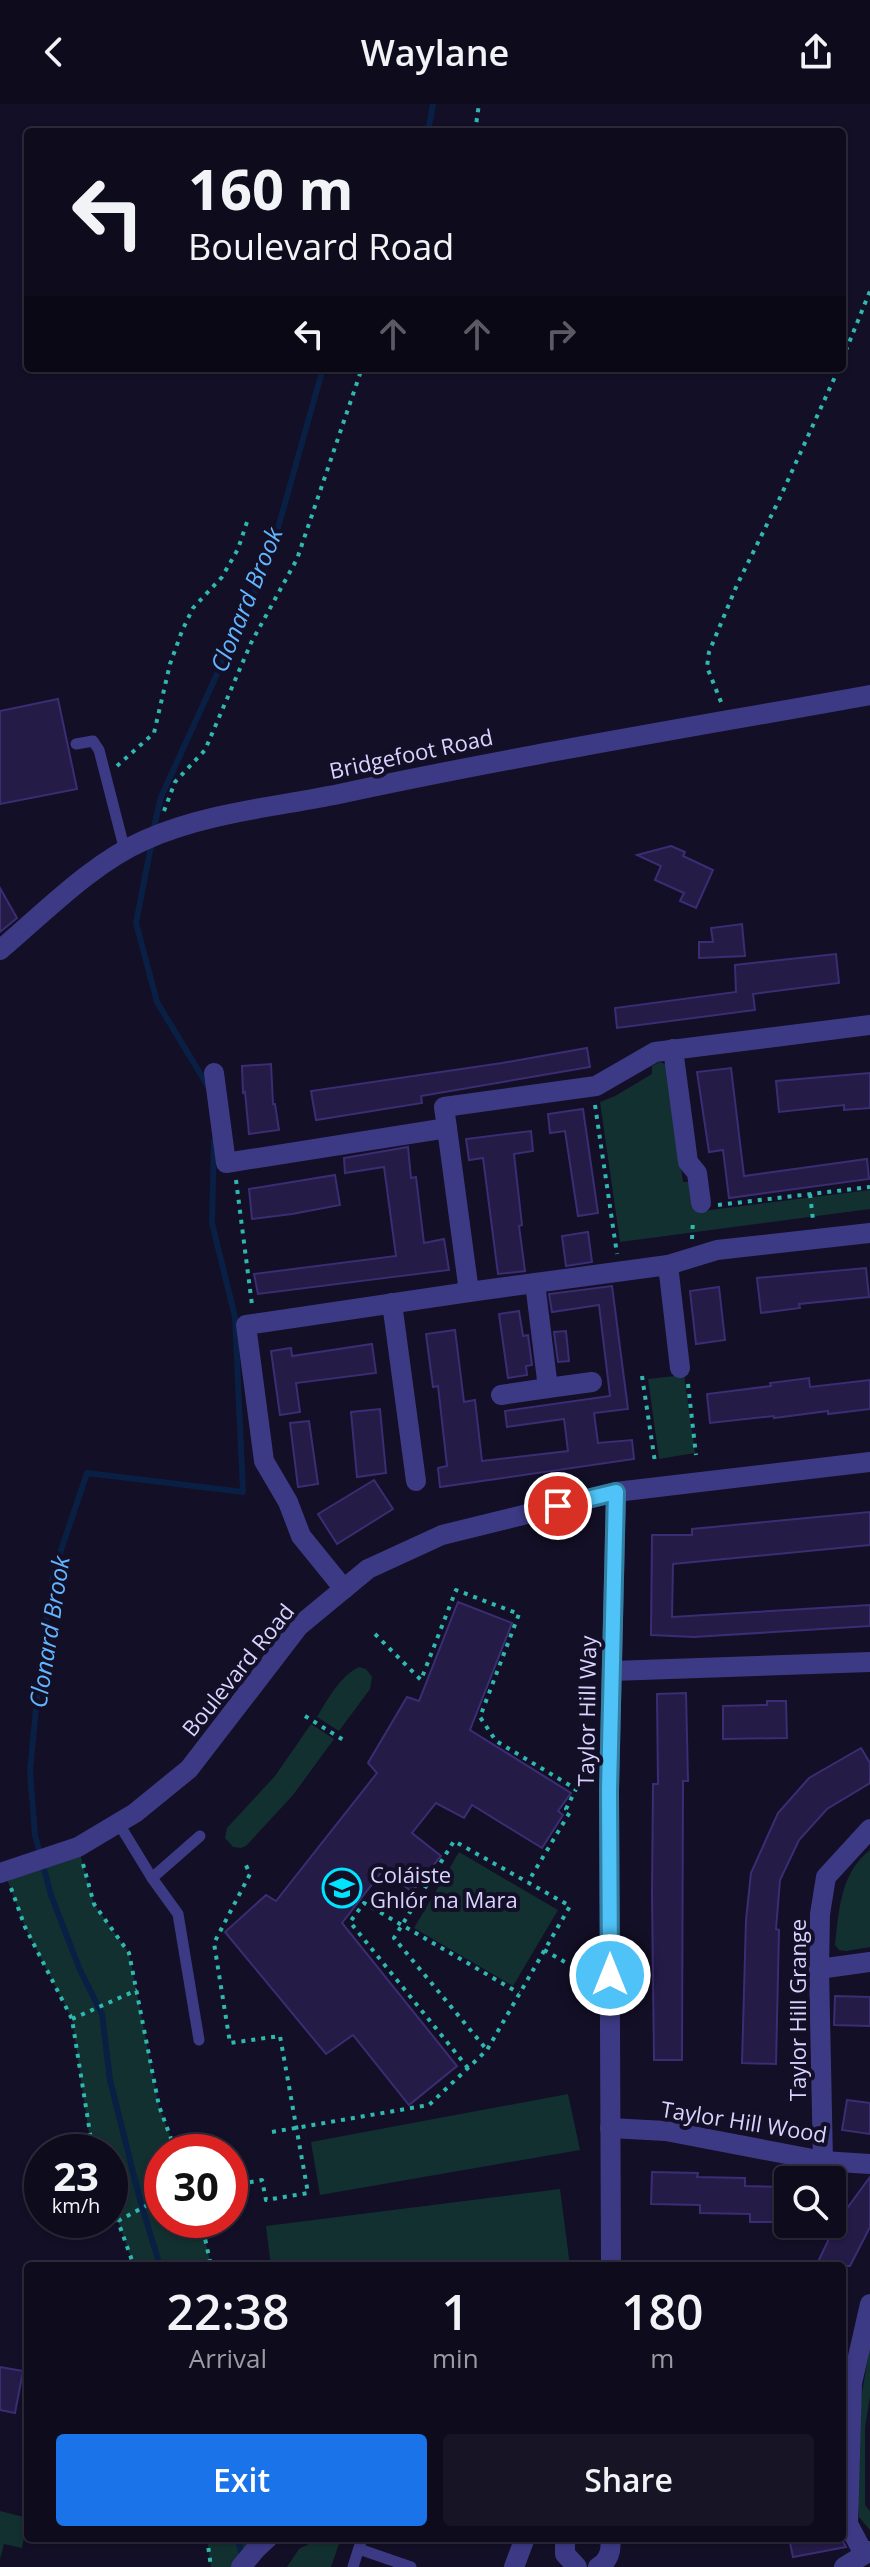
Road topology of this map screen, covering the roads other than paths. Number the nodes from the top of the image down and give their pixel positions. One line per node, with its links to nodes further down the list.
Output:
1 (870, 695): 3 (street, Bridgefoot Road)
2 (76, 744): 3 (lane)
3 (125, 851): 4 (street, Bridgefoot Road)
4 (0, 950)
5 (870, 1025): 6 (street)
6 (673, 1049): 8 (street); 9 (street)
7 (214, 1073): 8 (street)
8 (447, 1128): 13 (street)
9 (702, 1207)
10 (870, 1233): 11 (street)
11 (668, 1265): 12 (street); 15 (street)
12 (535, 1283): 13 (street); 17 (street)
13 (469, 1292): 14 (street)
14 (392, 1303): 20 (street); 22 (street)
15 (684, 1376)
16 (592, 1382): 17 (street)
17 (548, 1388): 18 (street)
18 (501, 1395)
19 (870, 1462): 21 (street, Boulevard Road)
20 (416, 1481)
21 (616, 1492): 22 (street, Boulevard Road); 24 (street, Taylor Hill Way)
22 (344, 1589): 25 (street, Boulevard Road)
23 (870, 1662): 24 (street)
24 (612, 1671): 33 (street, Taylor Hill Way)
25 (119, 1824): 28 (street, Boulevard Road); 29 (lane)
26 (870, 1829): 31 (street, Taylor Hill Grange)
27 (200, 1836): 29 (lane)
28 (2, 1872)
29 (152, 1878): 32 (lane)
30 (870, 1962): 31 (street)
31 (819, 1969): 34 (street, Taylor Hill Grange)
32 (199, 2040)
33 (610, 2128): 34 (street, Taylor Hill Wood); 36 (street, Taylor Hill Way)
34 (823, 2161): 35 (street, Taylor Hill Wood)
35 (870, 2164)
36 (611, 2262)
37 (870, 2304): 42 (street)
38 (523, 2542): 46 (street)
39 (562, 2542): 47 (street)
40 (262, 2543): 43 (street)
41 (360, 2544): 44 (lane); 45 (lane)
42 (867, 2553): 48 (street)
43 (241, 2567)
44 (353, 2567)
45 (411, 2567)
46 (514, 2567)
47 (577, 2567)
48 (844, 2567)

